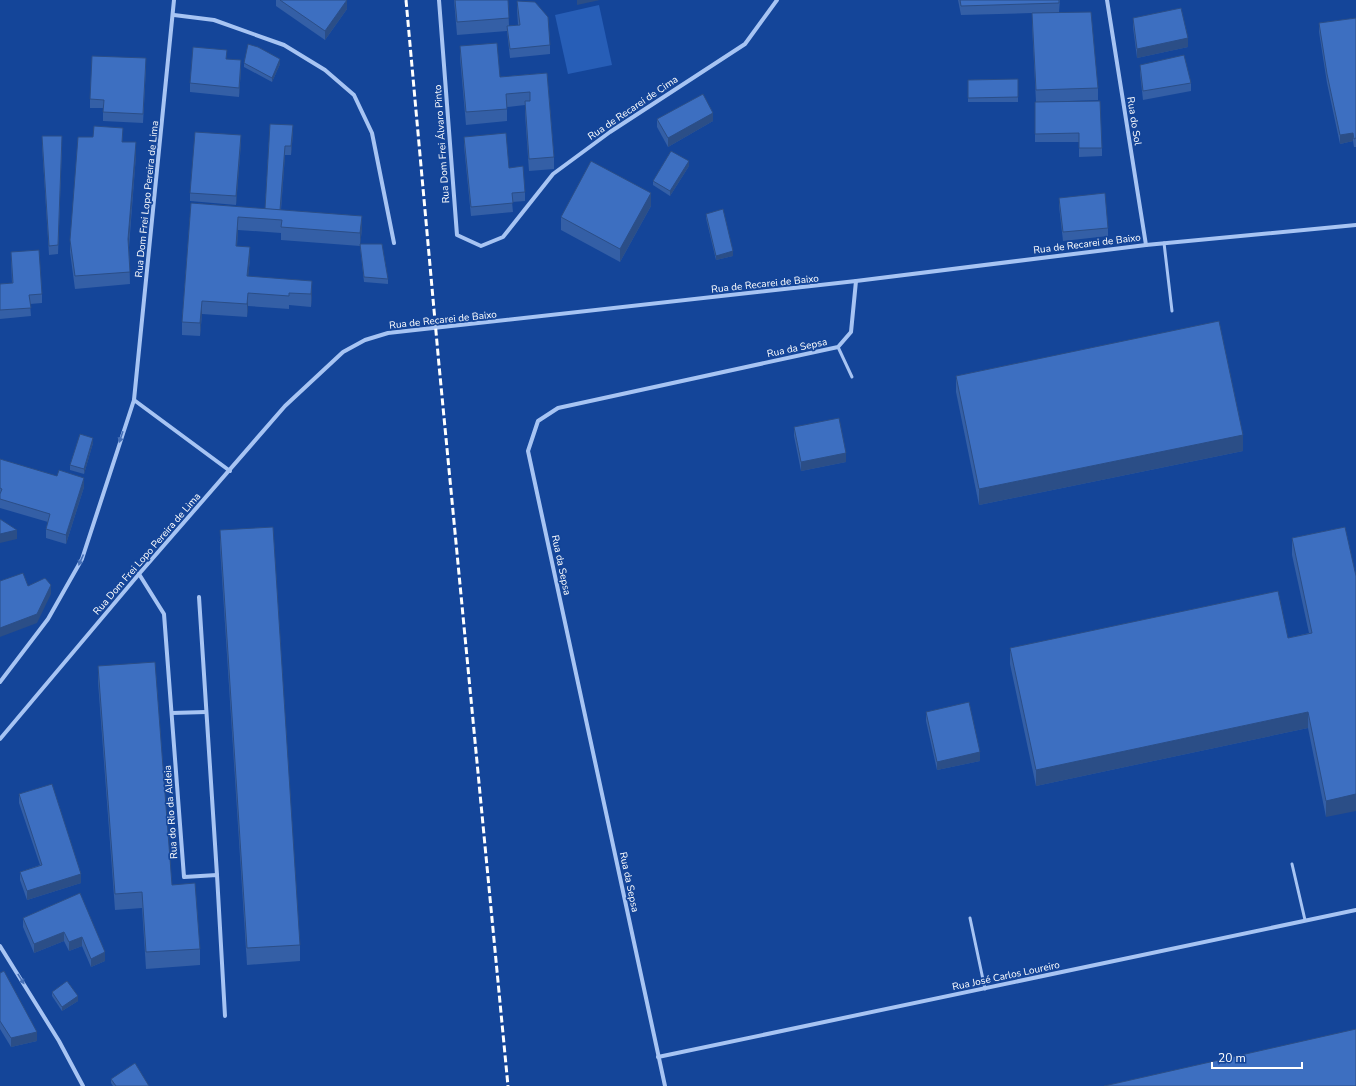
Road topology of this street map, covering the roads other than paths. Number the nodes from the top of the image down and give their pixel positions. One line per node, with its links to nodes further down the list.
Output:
1 (174, 0): 5 (street, Rua Dom Frei Lopo Pereira de Lima)
2 (439, 0): 7 (street, Rua Dom Frei Álvaro Pinto)
3 (777, 0): 7 (street, Rua de Recarei de Cima)
4 (1107, 0): 10 (street, Rua do Sol)
5 (174, 15): 8 (street); 15 (street, Rua Dom Frei Lopo Pereira de Lima)
6 (1356, 225): 9 (street, Rua de Recarei de Baixo)
7 (503, 237)
8 (394, 243)
9 (1164, 243): 10 (street, Rua de Recarei de Baixo); 12 (lane)
10 (1146, 245): 11 (street, Rua de Recarei de Baixo)
11 (856, 281): 13 (street, Rua da Sepsa); 16 (street, Rua de Recarei de Baixo)
12 (1172, 311)
13 (838, 348): 14 (lane); 31 (street, Rua da Sepsa)
14 (852, 377)
15 (134, 400): 16 (street); 19 (street, Rua Dom Frei Lopo Pereira de Lima, one-way to 19)
16 (230, 471): 17 (street, Rua Dom Frei Lopo Pereira de Lima)
17 (139, 574): 21 (street, Rua do Rio da Aldeia); 22 (street, Rua Dom Frei Lopo Pereira de Lima)
18 (199, 597): 20 (street)
19 (0, 682)
20 (206, 712): 21 (street); 24 (street)
21 (172, 713): 24 (street, Rua do Rio da Aldeia)
22 (0, 738)
23 (1292, 864): 27 (lane)
24 (217, 875): 30 (street)
25 (1356, 910): 27 (street, Rua José Carlos Loureiro)
26 (970, 918): 29 (lane)
27 (1305, 920): 29 (street, Rua José Carlos Loureiro)
28 (0, 946): 32 (street, one-way to 32)
29 (985, 989): 31 (street, Rua José Carlos Loureiro)
30 (225, 1016)
31 (658, 1057): 33 (street, Rua da Sepsa)
32 (83, 1086)
33 (665, 1086)

